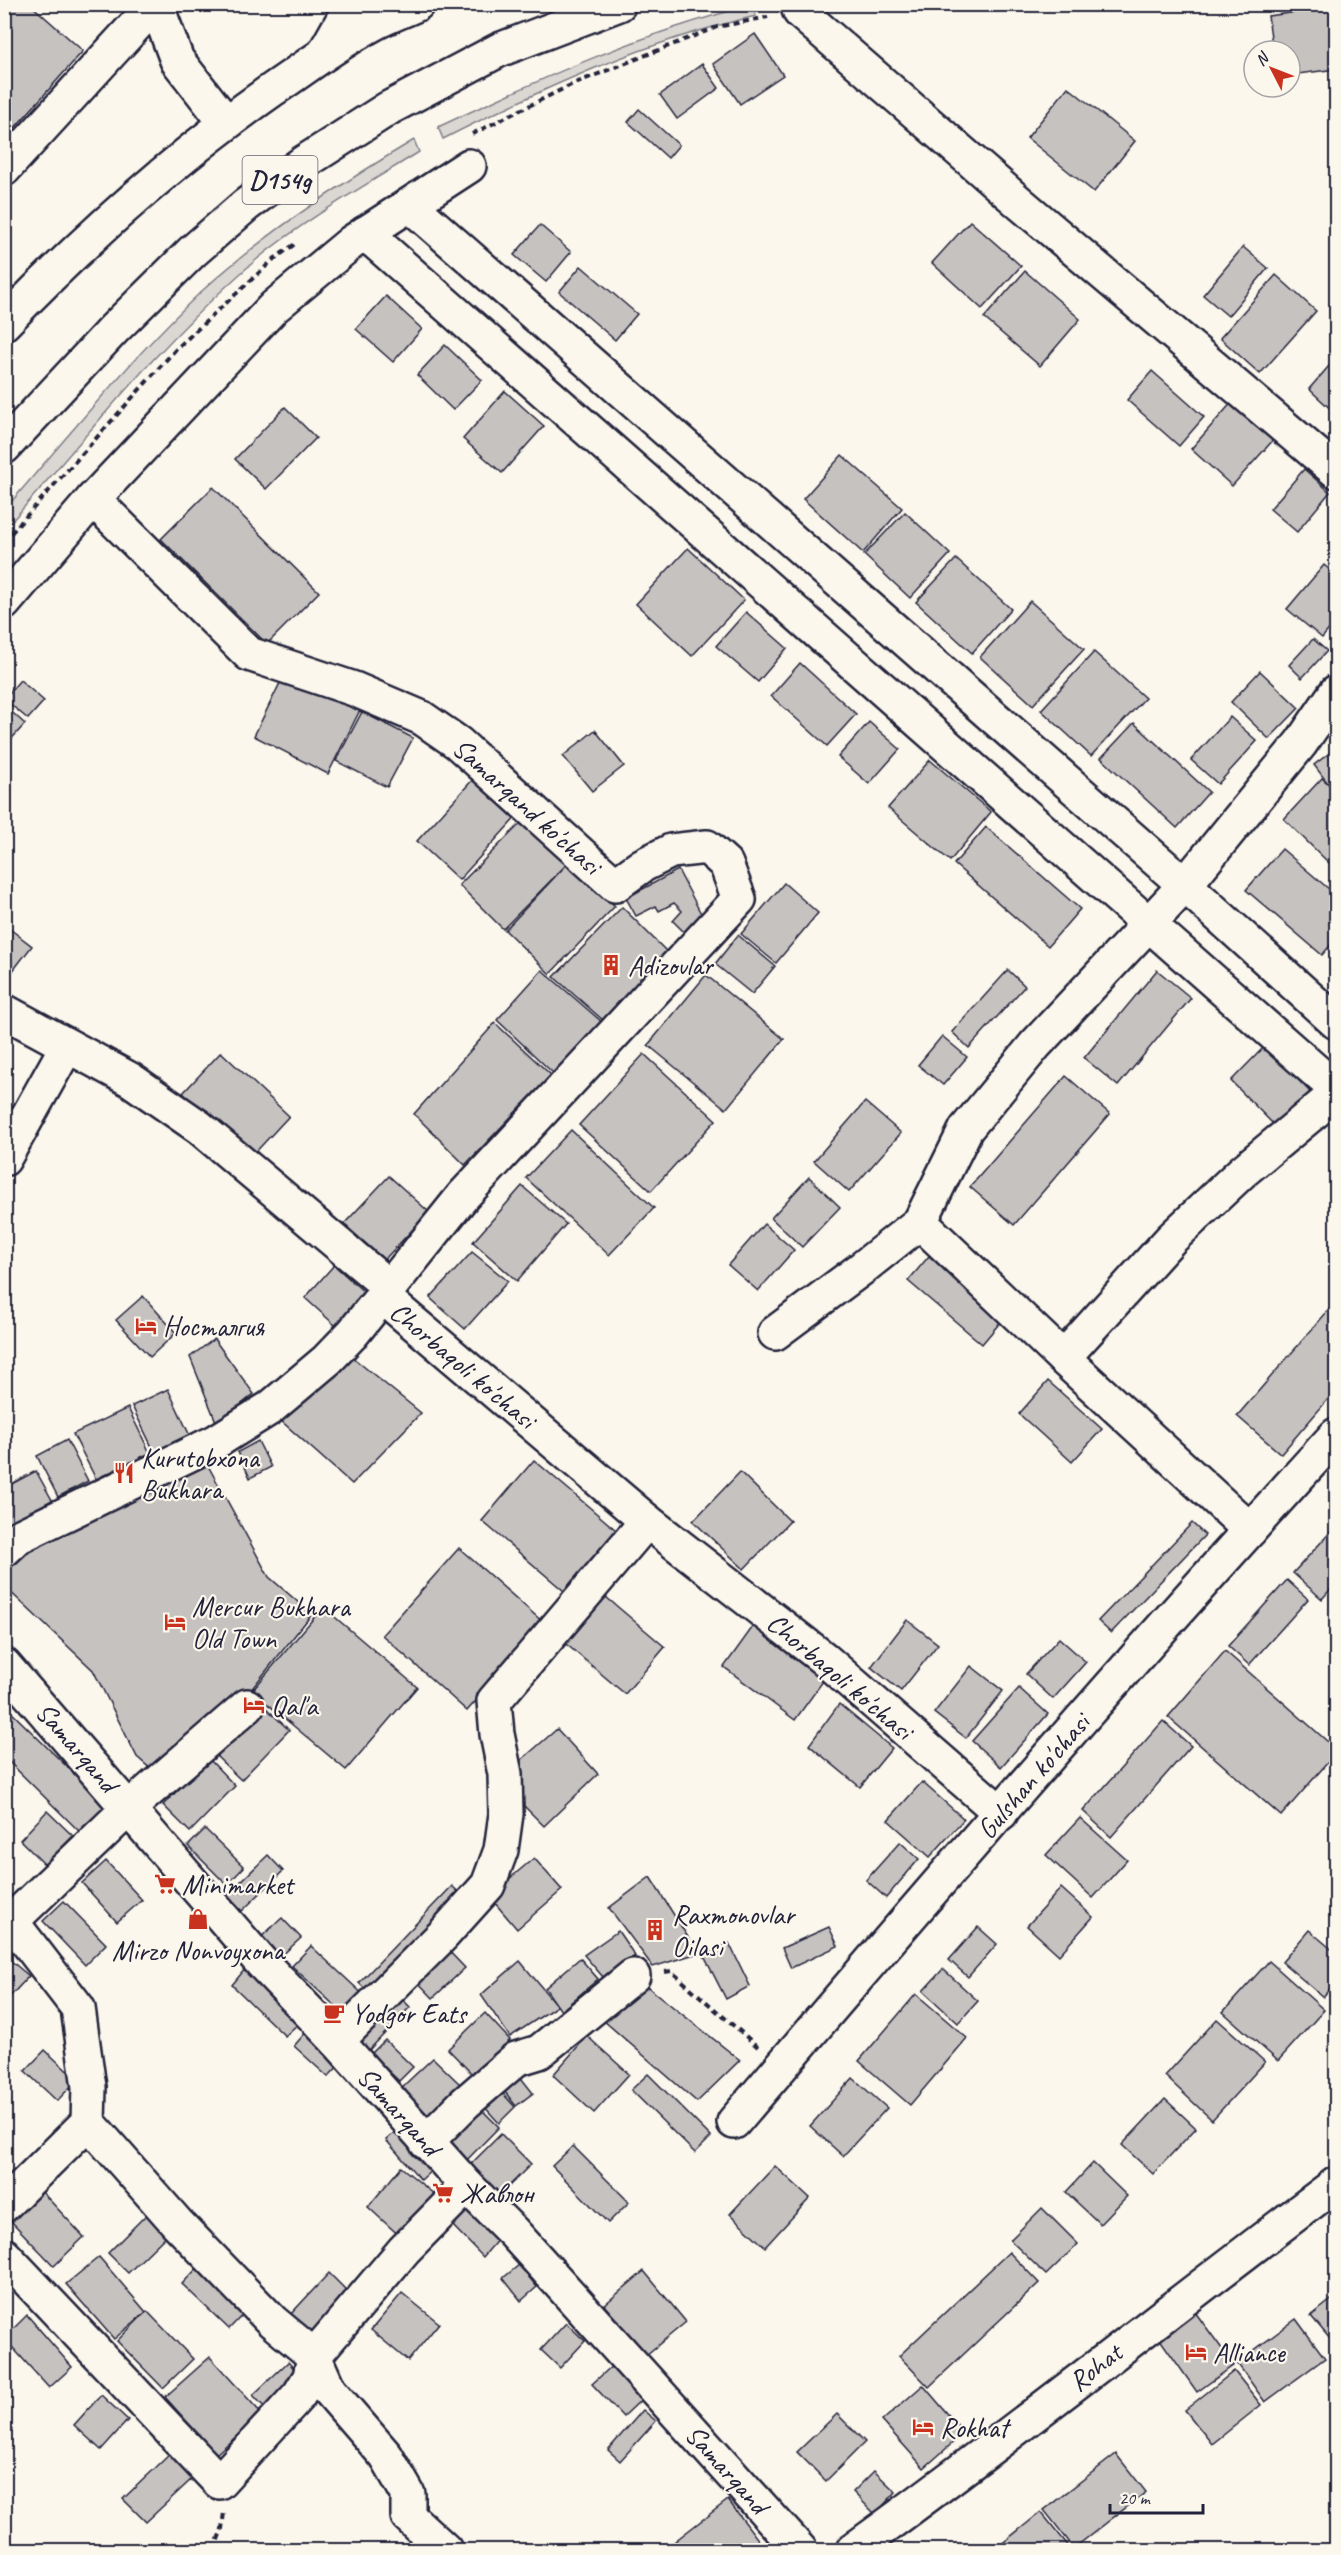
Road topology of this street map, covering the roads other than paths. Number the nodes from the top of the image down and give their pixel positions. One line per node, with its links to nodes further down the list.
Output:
1 (155, 4): 7 (street); 9 (street)
2 (352, 4): 6 (street, D154g)
3 (417, 4): 6 (street, D154g)
4 (619, 4): 13 (street, D154g)
5 (797, 4): 14 (street)
6 (325, 53): 7 (street, D154g)
7 (226, 123): 12 (street, D154g)
8 (469, 166): 10 (street)
9 (4, 169)
10 (410, 205): 11 (street); 18 (street)
11 (365, 233): 15 (street); 19 (street)
12 (4, 323)
13 (4, 447)
14 (1336, 471)
15 (93, 499): 16 (street); 26 (street, Samarqand ko'chasi)
16 (4, 603)
17 (1336, 692): 18 (street)
18 (1185, 885): 19 (street); 21 (street)
19 (1148, 923): 23 (street); 25 (street)
20 (4, 1011): 22 (street)
21 (1336, 1022)
22 (67, 1046): 24 (street); 26 (street)
23 (1336, 1092): 28 (street)
24 (4, 1159)
25 (920, 1222): 27 (street); 28 (street)
26 (386, 1292): 30 (street, Chorbaqoli ko'chasi); 32 (street, Chorbaqoli ko'chasi)
27 (774, 1333)
28 (1063, 1358): 31 (street)
29 (1336, 1435): 31 (street, Gulshan ko'chasi)
30 (647, 1521): 36 (street, Chorbaqoli ko'chasi); 39 (street)
31 (1250, 1530): 36 (street, Gulshan ko'chasi)
32 (4, 1550)
33 (4, 1665): 35 (street, Samarqand)
34 (247, 1706): 35 (street)
35 (129, 1808): 37 (street); 39 (street, Samarqand)
36 (1000, 1813): 41 (street, Gulshan ko'chasi)
37 (8, 1924): 40 (street)
38 (633, 1976): 42 (street)
39 (337, 2041): 42 (street, Samarqand)
40 (88, 2122): 45 (street); 47 (street)
41 (734, 2122)
42 (426, 2142): 44 (street, Samarqand)
43 (1336, 2184): 50 (street, Rohat)
44 (467, 2186): 47 (street); 49 (street, Samarqand)
45 (4, 2205)
46 (4, 2254): 47 (street)
47 (314, 2356): 48 (street)
48 (445, 2550)
49 (800, 2550)
50 (853, 2550)

